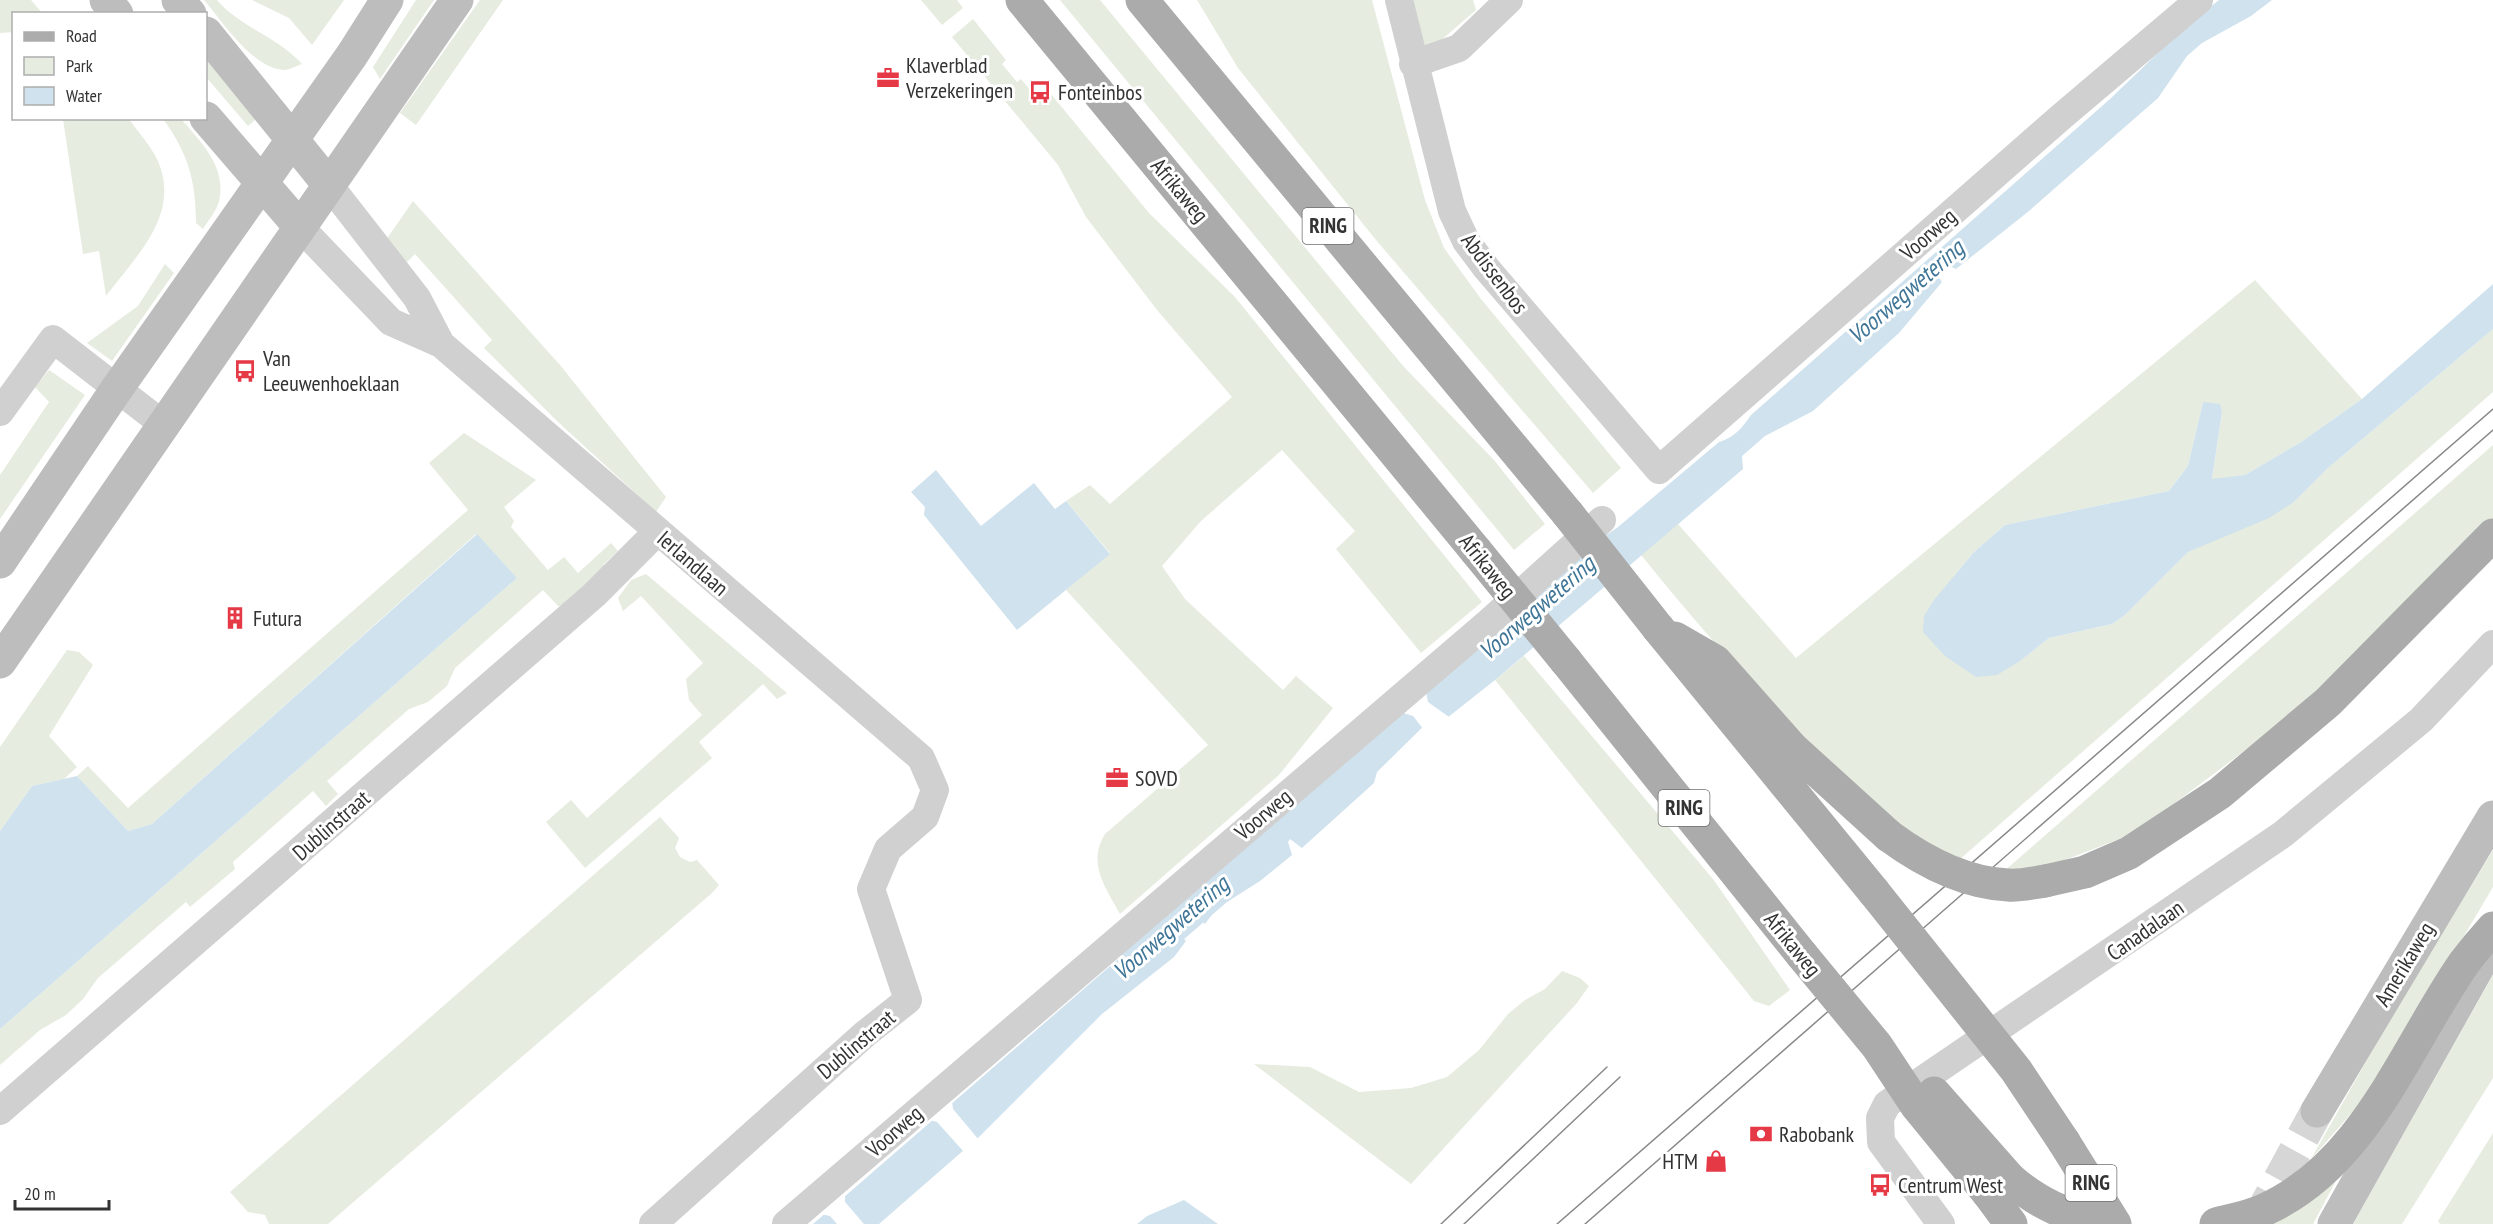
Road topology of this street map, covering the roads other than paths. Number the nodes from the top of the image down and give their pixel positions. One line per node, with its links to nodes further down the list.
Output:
1 (106, 0): 10 (street)
2 (178, 0): 11 (street)
3 (387, 0): 15 (street)
4 (457, 0): 17 (street)
5 (1022, 0): 37 (main road, Afrikaweg / RING, bridge)
6 (1142, 0): 28 (main road, RING, bridge)
7 (1399, 0): 13 (street, Abdissenbos)
8 (1509, 0): 13 (street)
9 (2199, 0): 23 (street, Voorweg)
10 (115, 12)
11 (188, 12)
12 (207, 34): 15 (street)
13 (1413, 64): 23 (street, Abdissenbos)
14 (207, 119): 16 (street)
15 (293, 138): 16 (street); 17 (street)
16 (261, 183): 18 (street); 20 (street)
17 (328, 185): 18 (street); 19 (street, Ierlandlaan)
18 (300, 227): 19 (street, Ierlandlaan); 22 (street)
19 (441, 344): 25 (street, Ierlandlaan)
20 (116, 390): 21 (street); 22 (street); 27 (street)
21 (0, 412)
22 (164, 425): 30 (street)
23 (1659, 470)
24 (1602, 520): 39 (street, Voorweg)
25 (657, 532): 31 (street, Ierlandlaan); 35 (street, Dublinstraat)
26 (2493, 535): 28 (main road, bridge)
27 (0, 562)
28 (1658, 627): 43 (main road, RING, bridge)
29 (2493, 644): 40 (street, Canadalaan)
30 (0, 662)
31 (934, 790): 38 (street, Dublinstraat)
32 (2493, 817): 36 (street, Amerikaweg)
33 (2493, 928): 44 (main road)
34 (2493, 941): 45 (street)
35 (0, 1111)
36 (2317, 1112)
37 (1998, 1185): 41 (main road); 42 (main road)
38 (653, 1224)
39 (786, 1224)
40 (1941, 1224)
41 (2011, 1224)
42 (2106, 1224)
43 (2115, 1224)
44 (2216, 1224)
45 (2334, 1224)

